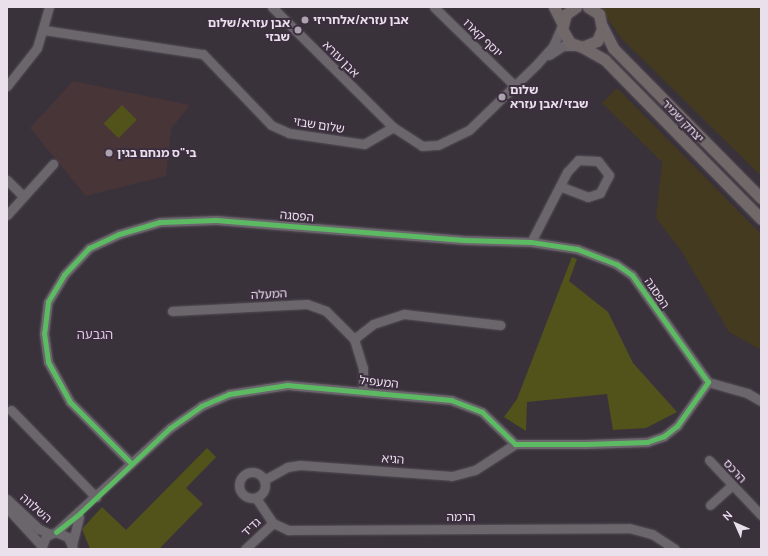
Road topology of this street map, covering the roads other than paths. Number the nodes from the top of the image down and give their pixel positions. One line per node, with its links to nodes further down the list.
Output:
1 (49, 7): 9 (street)
2 (272, 7): 14 (street, אבן עזרא)
3 (434, 7): 13 (street, יוסף קארו)
4 (554, 7): 7 (main road)
5 (576, 7): 7 (main road)
6 (588, 7): 8 (main road, יצחק שמיר)
7 (562, 25): 10 (main road); 11 (street)
8 (602, 26): 10 (main road); 19 (main road, יצחק שמיר)
9 (44, 30): 12 (street); 14 (street, שלום שבזי)
10 (579, 46): 11 (street); 21 (main road, יצחק שמיר)
11 (536, 65): 13 (street)
12 (7, 86)
13 (515, 86): 14 (street)
14 (393, 127)
15 (53, 164): 18 (street)
16 (7, 180): 18 (street)
17 (560, 186): 17 (street); 22 (street)
18 (23, 196): 20 (street)
19 (761, 198)
20 (7, 215)
21 (761, 219)
22 (531, 242): 26 (street, הפסגה); 32 (street, הפסגה)
23 (172, 311): 25 (street, המעלה)
24 (500, 325): 25 (street)
25 (354, 339): 27 (street, המעלה)
26 (708, 382): 28 (street); 30 (street)
27 (363, 391): 30 (street, המעפיל); 32 (street, המעפיל)
28 (761, 401)
29 (11, 410): 35 (street)
30 (515, 444): 33 (street, הגיא)
31 (709, 460): 34 (street, הרכס)
32 (131, 463): 35 (street, המעפיל)
33 (264, 480): 37 (street); 37 (street)
34 (732, 485): 38 (street); 41 (street, הרכס)
35 (96, 497): 40 (street, המעפיל)
36 (7, 498): 43 (street, השלווה)
37 (256, 498): 42 (street)
38 (710, 505)
39 (7, 508): 45 (street, השלווה)
40 (82, 511): 43 (street, המעפיל); 44 (street, המעפיל)
41 (761, 515)
42 (273, 523): 46 (street, גדיד); 47 (street, הרמה)
43 (53, 533): 44 (street, השלווה); 45 (street, המעפיל)
44 (72, 547)
45 (40, 548)
46 (245, 549)
47 (675, 549)

